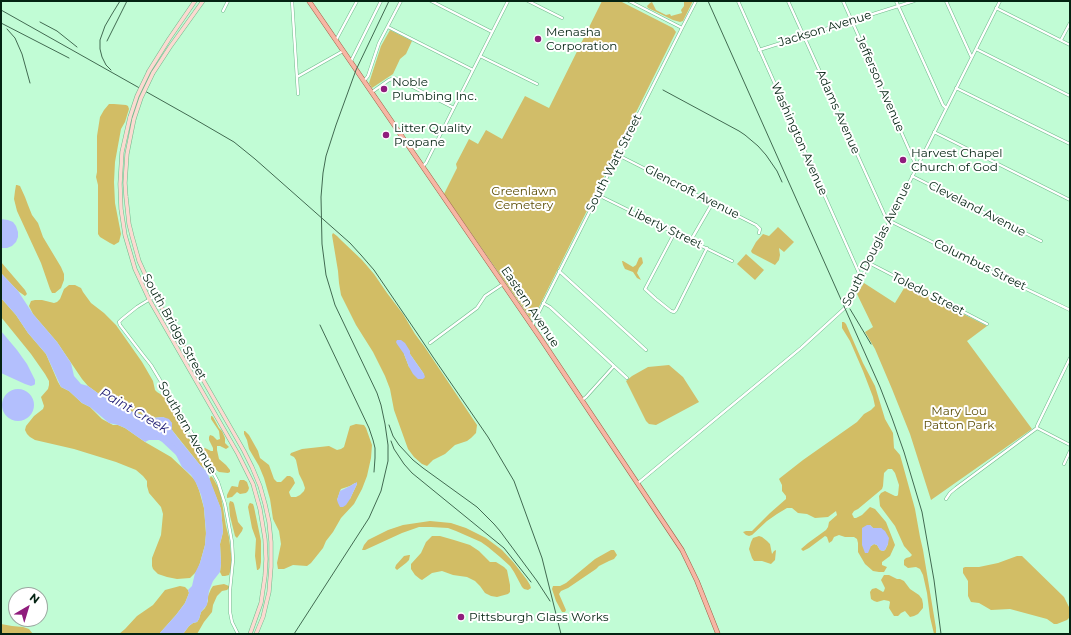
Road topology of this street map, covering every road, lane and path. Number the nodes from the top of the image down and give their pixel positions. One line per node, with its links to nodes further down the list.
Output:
1 (195, 1): 41 (main road, South Bridge Street)
2 (203, 1): 41 (main road, South Bridge Street)
3 (228, 1): 23 (street)
4 (292, 1): 42 (street)
5 (357, 1): 32 (street)
6 (381, 1): 39 (street)
7 (401, 1): 27 (street)
8 (431, 1): 29 (street)
9 (508, 1): 29 (street)
10 (528, 1): 24 (street)
11 (629, 1): 28 (street)
12 (696, 1): 28 (street, South Watt Street)
13 (738, 1): 35 (street, Washington Avenue)
14 (788, 1): 30 (street, Adams Avenue)
15 (843, 1): 25 (street, Jefferson Avenue)
16 (896, 1): 21 (street)
17 (914, 1): 21 (street, Jackson Avenue)
18 (946, 1): 38 (street)
19 (1000, 1): 22 (street, South Douglas Avenue)
20 (312, 2): 32 (main road, Eastern Avenue)
21 (898, 6): 25 (street, Jackson Avenue); 50 (street)
22 (996, 8): 31 (street); 34 (street, South Douglas Avenue)
23 (223, 10)
24 (562, 18)
25 (852, 20): 30 (street, Jackson Avenue); 55 (street, Jefferson Avenue)
26 (1070, 22): 31 (street)
27 (388, 27): 40 (street); 43 (street)
28 (682, 28): 54 (street, South Watt Street)
29 (492, 32): 37 (street)
30 (804, 36): 35 (street, Jackson Avenue); 61 (street, Adams Avenue)
31 (1061, 40): 33 (street)
32 (336, 41): 36 (main road, Eastern Avenue)
33 (1070, 45)
34 (976, 49): 38 (street, South Douglas Avenue); 48 (street)
35 (759, 50): 70 (street, Washington Avenue)
36 (343, 51): 39 (main road, Eastern Avenue); 42 (street)
37 (480, 56): 40 (street); 44 (street)
38 (972, 57): 45 (street, South Douglas Avenue)
39 (350, 62): 43 (main road, Eastern Avenue)
40 (473, 70): 49 (street)
41 (151, 72): 51 (main road, South Bridge Street, bridge)
42 (297, 77): 47 (street)
43 (364, 82): 46 (main road, Eastern Avenue)
44 (537, 84)
45 (956, 88): 50 (street, South Douglas Avenue); 53 (street)
46 (371, 92): 49 (street); 56 (main road, Eastern Avenue)
47 (298, 94)
48 (1070, 96)
49 (454, 108): 56 (street)
50 (946, 108): 52 (street, South Douglas Avenue)
51 (132, 118): 72 (main road, South Bridge Street); 73 (main road, South Bridge Street)
52 (934, 132): 55 (street, South Douglas Avenue); 59 (street)
53 (1070, 144)
54 (618, 155): 58 (street, South Watt Street); 60 (street, Glencroft Avenue)
55 (917, 166): 57 (street, South Douglas Avenue)
56 (423, 167): 71 (main road, Eastern Avenue)
57 (912, 176): 61 (street, South Douglas Avenue); 65 (street, Cleveland Avenue)
58 (598, 195): 62 (street, Liberty Street); 69 (street, South Watt Street)
59 (1070, 200)
60 (713, 202): 63 (street, Glencroft Avenue); 64 (street)
61 (890, 221): 68 (street, South Douglas Avenue); 75 (street, Columbus Street)
62 (675, 232): 64 (street, Liberty Street); 66 (street)
63 (759, 233)
64 (691, 240): 66 (street, Liberty Street)
65 (1041, 241)
66 (707, 248): 67 (street, Liberty Street)
67 (732, 261)
68 (869, 263): 70 (street, South Douglas Avenue); 76 (street, Toledo Street)
69 (559, 271): 74 (street, South Watt Street); 79 (street)
70 (862, 276): 88 (street, South Douglas Avenue)
71 (503, 284): 77 (main road, Eastern Avenue); 78 (street)
72 (155, 296): 73 (street, Southern Avenue); 92 (main road, South Bridge Street)
73 (149, 299): 90 (street, Southern Avenue); 91 (main road, South Bridge Street)
74 (543, 303): 77 (street, South Watt Street); 81 (street)
75 (1070, 310)
76 (987, 324)
77 (532, 326): 83 (main road, Eastern Avenue)
78 (430, 343)
79 (646, 350)
80 (1070, 358): 84 (street)
81 (614, 366): 82 (street); 83 (street)
82 (626, 378)
83 (582, 400): 88 (main road, Eastern Avenue)
84 (1037, 428): 85 (street); 89 (street)
85 (1070, 445)
86 (1070, 451): 87 (street)
87 (1064, 464)
88 (638, 484): 93 (main road, Eastern Avenue)
89 (946, 499)
90 (238, 634)
91 (250, 634)
92 (256, 634)
93 (718, 634)

